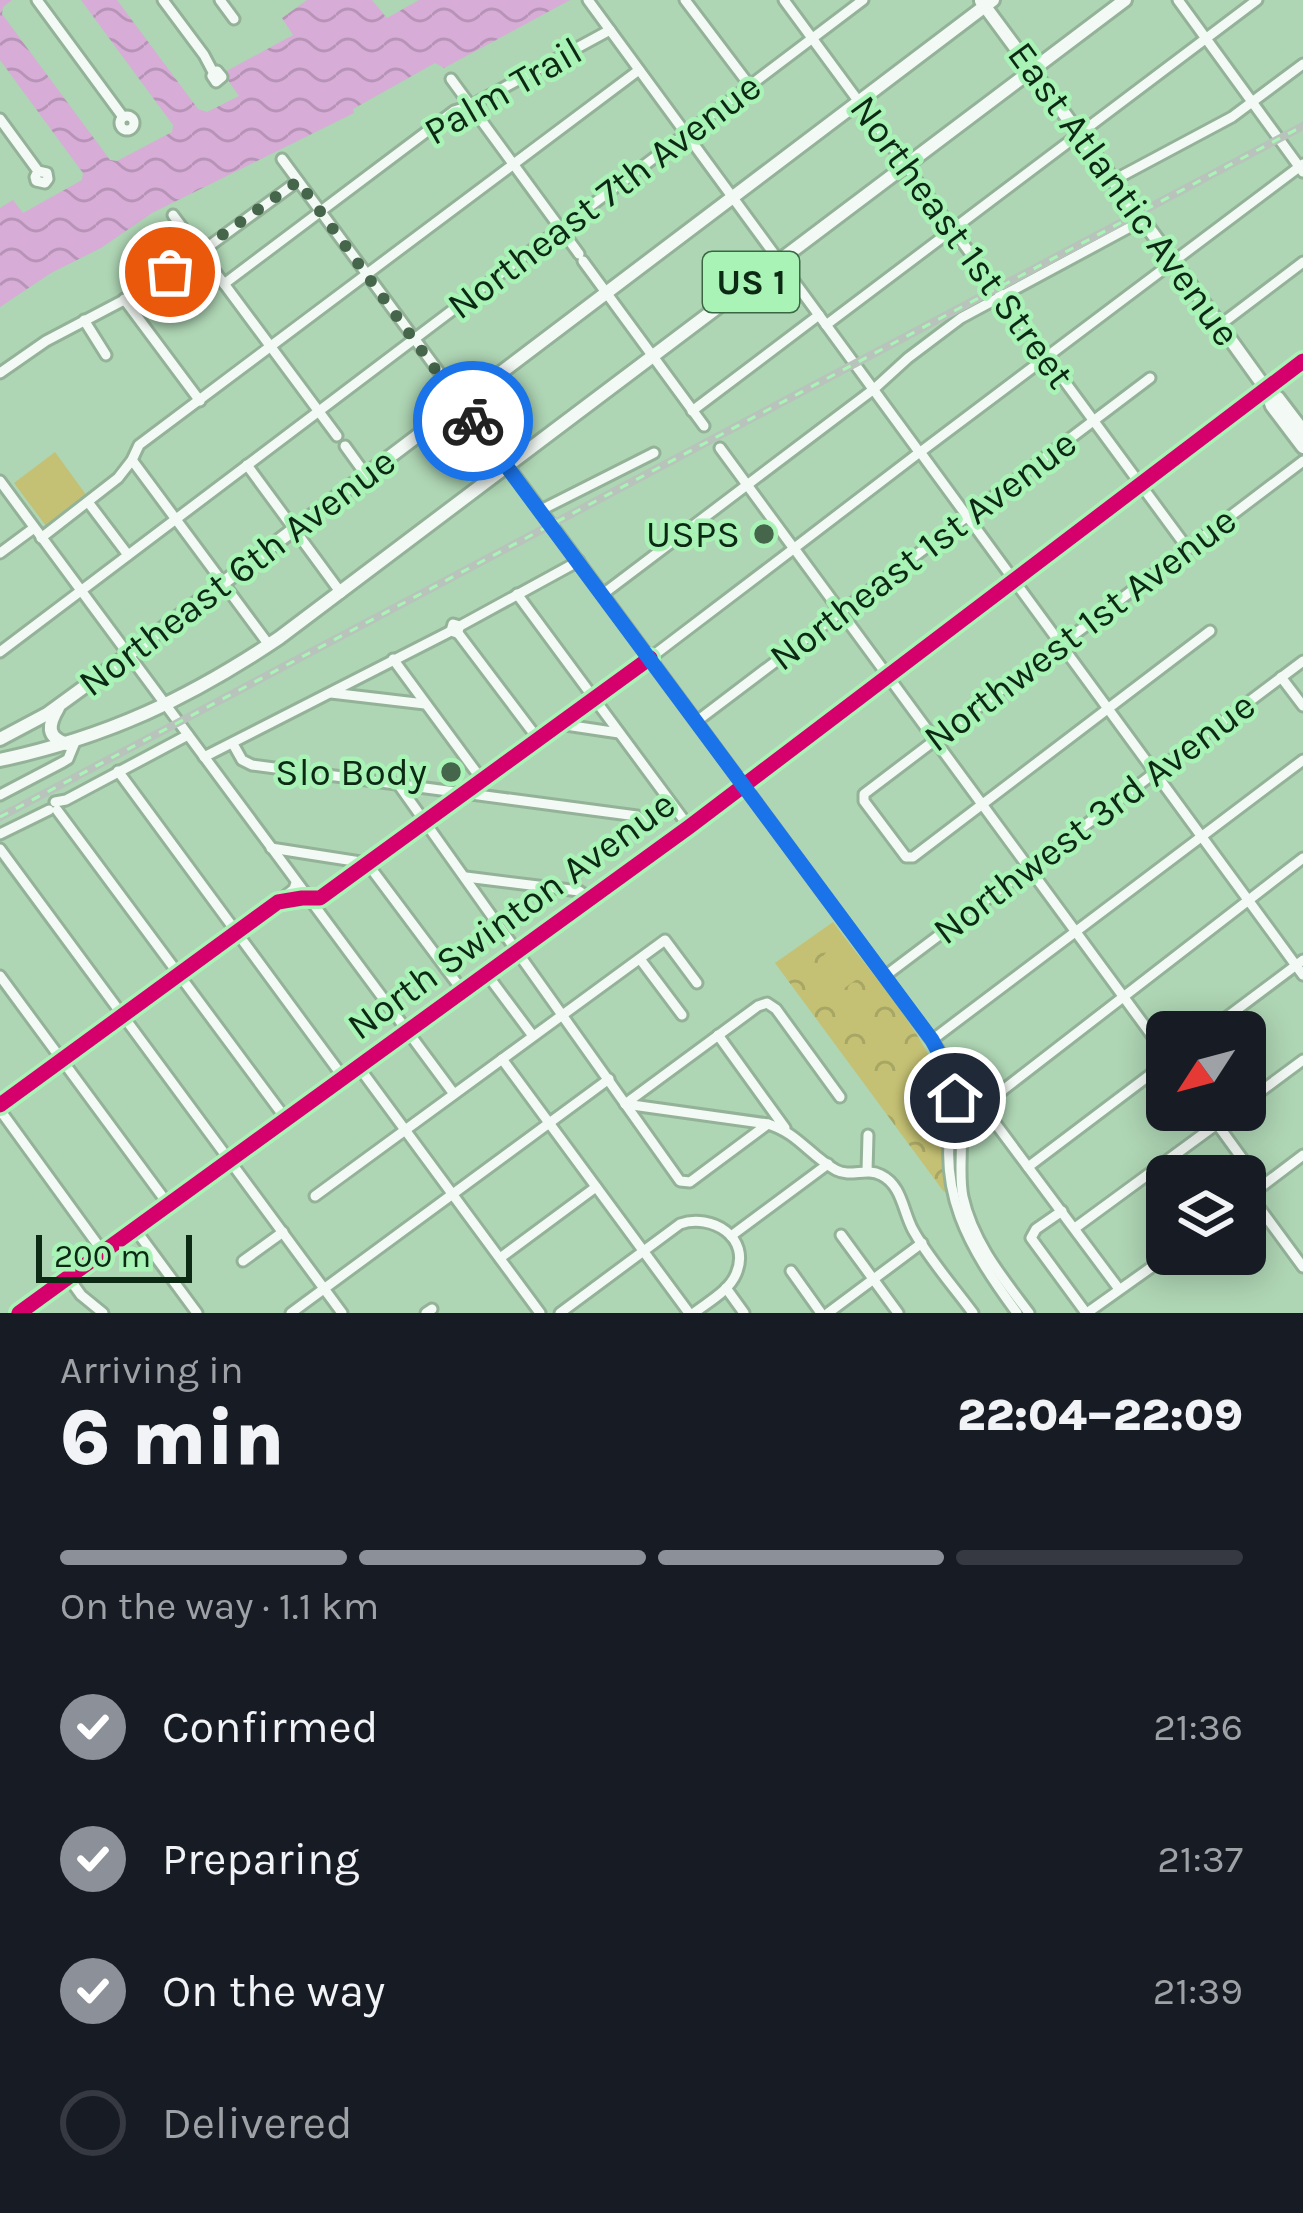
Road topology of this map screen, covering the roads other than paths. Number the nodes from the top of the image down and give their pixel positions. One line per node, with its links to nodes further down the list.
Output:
1 (37, 0): 25 (street)
2 (163, 0): 19 (street)
3 (220, 0): 12 (street)
4 (588, 0): 13 (street)
5 (685, 0): 21 (street)
6 (784, 0): 14 (street, Northeast 1st Street)
7 (863, 0): 14 (street, Northeast 7th Avenue)
8 (1126, 0): 18 (main road, US 1)
9 (1178, 0): 15 (street)
10 (1257, 0): 15 (street)
11 (986, 2): 18 (main road, East Atlantic Avenue); 22 (main road, Northeast 6th Avenue / US 1)
12 (234, 19)
13 (610, 30): 17 (street); 24 (street, Palm Trail)
14 (812, 39): 21 (street, Northeast 7th Avenue); 22 (street, Northeast 1st Street)
15 (1206, 39): 23 (street); 28 (street)
16 (1303, 64): 23 (street)
17 (639, 70): 27 (street); 30 (street)
18 (1033, 70): 28 (main road, East Atlantic Avenue); 31 (main road, US 1)
19 (213, 72)
20 (451, 79): 24 (street)
21 (750, 86): 27 (street, Northeast 7th Avenue)
22 (858, 102): 31 (street, Northeast 1st Street); 36 (main road, Northeast 6th Avenue / US 1)
23 (1252, 103): 32 (street); 34 (street)
24 (470, 106): 30 (street); 37 (street, Palm Trail)
25 (123, 117)
26 (0, 119): 33 (street)
27 (686, 134): 36 (street); 40 (street, Northeast 7th Avenue)
28 (1080, 134): 34 (main road, East Atlantic Avenue); 41 (street)
29 (282, 159): 35 (street)
30 (513, 165): 40 (street); 46 (street)
31 (905, 166): 41 (street, Northeast 1st Street); 43 (main road, US 1)
32 (1302, 167): 44 (street)
33 (38, 171)
34 (1114, 180): 39 (main road, East Atlantic Avenue)
35 (298, 181): 37 (street); 42 (street)
36 (733, 197): 43 (street); 48 (main road, Northeast 6th Avenue / US 1)
37 (320, 211): 46 (street); 47 (street, Palm Trail)
38 (173, 214): 42 (street)
39 (1143, 220): 44 (main road, East Atlantic Avenue); 49 (street)
40 (560, 229): 48 (street); 55 (street, Northeast 7th Avenue)
41 (953, 229): 49 (street, Northeast 1st Street); 53 (street)
42 (201, 252): 47 (street); 50 (street)
43 (780, 261): 51 (street); 58 (main road, US 1)
44 (1173, 261): 54 (main road, East Atlantic Avenue); 59 (street)
45 (1303, 262): 54 (street)
46 (366, 275): 55 (street); 56 (street)
47 (224, 284): 56 (street)
48 (607, 293): 58 (street); 66 (main road, Northeast 6th Avenue / US 1)
49 (1001, 296): 59 (street, Northeast 1st Street); 63 (street)
50 (124, 299): 52 (street); 65 (street)
51 (819, 315): 53 (street); 68 (street)
52 (84, 320): 57 (street); 61 (street)
53 (826, 325): 63 (street)
54 (1220, 325): 64 (main road, East Atlantic Avenue)
55 (414, 339): 66 (street); 67 (street, Northeast 7th Avenue)
56 (272, 348): 65 (street); 67 (street)
57 (106, 355)
58 (653, 356): 68 (street); 80 (main road, US 1)
59 (1046, 358): 69 (street, Northeast 1st Street); 76 (street)
60 (1303, 361): 64 (street, North Swinton Avenue)
61 (0, 373)
62 (1150, 378): 69 (street, Northeast 1st Avenue)
63 (874, 389): 76 (street); 84 (street)
64 (1266, 389): 72 (main road, East Atlantic Avenue); 83 (street, North Swinton Avenue)
65 (200, 401): 77 (street)
66 (460, 404): 80 (street); 81 (main road, Northeast 6th Avenue / US 1)
67 (319, 411): 71 (street); 79 (street, Northeast 7th Avenue)
68 (692, 411): 70 (street)
69 (1094, 421): 83 (street, Northeast 1st Street); 87 (street, Northeast 1st Avenue)
70 (704, 426)
71 (337, 436)
72 (1302, 442)
73 (345, 446): 81 (street)
74 (720, 448): 84 (street)
75 (654, 453): 86 (street)
76 (920, 453): 87 (street); 91 (street)
77 (132, 460): 85 (street); 88 (street)
78 (1303, 461): 92 (street, Northwest 1st Avenue)
79 (247, 465): 88 (street, Northeast 7th Avenue); 89 (street)
80 (508, 466): 86 (street); 99 (main road, US 1)
81 (366, 475): 89 (main road, Northeast 6th Avenue / US 1)
82 (0, 481): 90 (street)
83 (1140, 484): 92 (street, Northeast 1st Street); 96 (street, North Swinton Avenue)
84 (747, 485): 91 (street); 101 (street)
85 (88, 502): 90 (street); 94 (street)
86 (541, 510): 95 (street)
87 (968, 517): 96 (street); 102 (street, Northeast 1st Avenue)
88 (176, 519): 94 (street, Northeast 7th Avenue); 97 (street)
89 (295, 529): 97 (main road, Northeast 6th Avenue / US 1); 99 (street)
90 (38, 533): 93 (street); 98 (street)
91 (794, 548): 102 (street); 109 (street)
92 (1188, 549): 105 (street, Northwest 1st Avenue)
93 (0, 553)
94 (128, 556): 98 (street, Northeast 7th Avenue)
95 (579, 561): 100 (street); 101 (street)
96 (1014, 580): 105 (street); 112 (street, North Swinton Avenue)
97 (224, 584): 106 (street); 108 (main road, Northeast 6th Avenue / US 1)
98 (81, 591): 107 (street, Northeast 7th Avenue); 108 (street)
99 (340, 592): 106 (main road, US 1)
100 (517, 594): 103 (street); 115 (street)
101 (603, 594): 109 (street)
102 (841, 612): 112 (street); 121 (street, Northeast 1st Avenue)
103 (456, 630): 110 (street); 127 (street)
104 (1210, 631): 120 (street)
105 (1061, 644): 120 (street); 128 (street, Northwest 1st Avenue)
106 (269, 645): 116 (main road, US 1)
107 (0, 652)
108 (128, 655): 116 (street); 118 (main road, Northeast 6th Avenue / US 1)
109 (650, 658): 115 (street); 121 (street)
110 (393, 659): 114 (street); 117 (street)
111 (1303, 661): 113 (street, Northwest 3rd Avenue)
112 (888, 675): 128 (street); 139 (street, North Swinton Avenue)
113 (1281, 677): 119 (street); 136 (street, Northwest 3rd Avenue)
114 (331, 693): 117 (street); 130 (street)
115 (594, 698): 122 (street); 124 (street)
116 (165, 704): 125 (street); 129 (main road, US 1)
117 (425, 704): 137 (street)
118 (58, 706): 123 (main road, Northeast 6th Avenue / US 1); 129 (main road)
119 (1303, 706)
120 (1108, 709): 136 (street); 142 (street)
121 (697, 721): 139 (street)
122 (559, 724): 124 (street); 127 (street)
123 (23, 728): 126 (main road, Northeast 6th Avenue / US 1); 131 (main road)
124 (619, 733): 146 (street)
125 (188, 735): 132 (street); 135 (street)
126 (0, 739)
127 (538, 739): 137 (street)
128 (935, 739): 142 (street); 142 (street, Northwest 1st Avenue)
129 (71, 743): 131 (main road, US 1); 141 (street)
130 (232, 744): 132 (street); 138 (street)
131 (23, 755): 133 (main road, US 1)
132 (204, 758): 149 (street)
133 (0, 760)
134 (1303, 760): 148 (street)
135 (118, 772): 143 (street); 160 (street)
136 (1155, 772): 148 (street); 153 (street, Northwest 3rd Avenue)
137 (482, 780): 140 (street)
138 (398, 784): 140 (street); 144 (street)
139 (744, 785): 146 (street, North Swinton Avenue); 168 (street)
140 (465, 792): 144 (street); 145 (street)
141 (0, 795)
142 (982, 802): 153 (street)
143 (54, 809): 147 (street); 166 (street)
144 (425, 821): 152 (street); 154 (street)
145 (647, 825)
146 (689, 827): 157 (street, North Swinton Avenue)
147 (0, 834)
148 (1202, 836): 158 (street); 161 (street)
149 (271, 848): 152 (street); 155 (street)
150 (0, 849): 173 (street)
151 (1303, 858): 158 (street)
152 (368, 863): 156 (street); 170 (street)
153 (1029, 867): 161 (street); 168 (street, Northwest 3rd Avenue)
154 (466, 877): 157 (street); 162 (street)
155 (296, 883): 156 (street); 159 (street)
156 (307, 898): 159 (street); 177 (street)
157 (589, 898): 162 (street, North Swinton Avenue)
158 (1250, 901): 164 (street); 171 (street)
159 (278, 902): 160 (street)
160 (237, 932): 166 (street); 186 (street)
161 (1076, 932): 171 (street); 180 (street)
162 (518, 950): 165 (street, North Swinton Avenue); 174 (street)
163 (640, 959): 169 (street); 174 (street); 175 (street)
164 (1301, 966): 172 (street)
165 (486, 973): 170 (street, North Swinton Avenue); 179 (street)
166 (179, 974): 173 (street); 195 (street)
167 (0, 976): 182 (street)
168 (885, 976): 180 (street)
169 (697, 983)
170 (462, 990): 177 (street, North Swinton Avenue)
171 (1124, 997): 176 (street); 192 (street)
172 (1237, 1011)
173 (124, 1015): 182 (street); 203 (street)
174 (563, 1015): 179 (street); 187 (street)
175 (682, 1015)
176 (1146, 1029)
177 (406, 1031): 184 (street, North Swinton Avenue); 189 (street)
178 (718, 1035): 190 (street); 191 (street); 199 (street)
179 (533, 1036): 181 (street)
180 (932, 1040): 193 (street)
181 (502, 1059): 189 (street); 196 (street)
182 (62, 1060): 194 (street); 211 (street)
183 (1303, 1060): 188 (street)
184 (358, 1066): 186 (street, North Swinton Avenue); 198 (street)
185 (1146, 1075): 205 (street)
186 (344, 1077): 195 (street, North Swinton Avenue)
187 (609, 1079): 191 (street); 196 (street)
188 (1266, 1087)
189 (454, 1094): 198 (street)
190 (841, 1097)
191 (625, 1104): 197 (street); 197 (street)
192 (981, 1105): 193 (street); 205 (street)
193 (955, 1106): 225 (street)
194 (0, 1108): 221 (street)
195 (286, 1119): 203 (street, North Swinton Avenue)
196 (549, 1124): 208 (street); 209 (street)
197 (768, 1124): 199 (street)
198 (405, 1130): 209 (street); 210 (street)
199 (787, 1130): 204 (street)
200 (1207, 1131): 214 (street)
201 (868, 1135): 206 (street)
202 (1303, 1155): 207 (street)
203 (229, 1160): 211 (street, North Swinton Avenue); 216 (street)
204 (828, 1164): 206 (street); 218 (street)
205 (1028, 1167): 212 (street)
206 (867, 1172): 219 (street)
207 (1266, 1183)
208 (596, 1187): 220 (street); 222 (street)
209 (452, 1194): 222 (street); 230 (street)
210 (315, 1196)
211 (168, 1204): 215 (street, North Swinton Avenue)
212 (1062, 1211): 214 (street); 247 (street)
213 (1266, 1220): 224 (street)
214 (1075, 1228): 232 (street)
215 (135, 1229): 221 (street, North Swinton Avenue); 235 (street)
216 (283, 1232): 223 (street); 230 (street)
217 (841, 1234): 229 (street)
218 (731, 1236): 220 (street); 231 (street)
219 (922, 1243): 229 (street); 244 (street)
220 (644, 1251): 239 (street); 240 (street)
221 (103, 1252): 228 (street, North Swinton Avenue)
222 (500, 1258): 238 (street)
223 (244, 1261)
224 (1301, 1261)
225 (990, 1268): 245 (street); 246 (street)
226 (1146, 1270): 232 (street)
227 (790, 1271): 242 (street)
228 (68, 1277): 233 (street, North Swinton Avenue); 234 (street)
229 (874, 1280): 242 (street); 243 (street)
230 (324, 1288): 236 (street); 237 (street)
231 (725, 1288): 240 (street); 241 (street)
232 (1119, 1289): 247 (street)
233 (20, 1313)
234 (103, 1313)
235 (196, 1313)
236 (291, 1313)
237 (342, 1313)
238 (540, 1313)
239 (560, 1313)
240 (692, 1313)
241 (744, 1313)
242 (825, 1313)
243 (898, 1313)
244 (974, 1313)
245 (1017, 1313)
246 (1029, 1313)
247 (1087, 1313)

